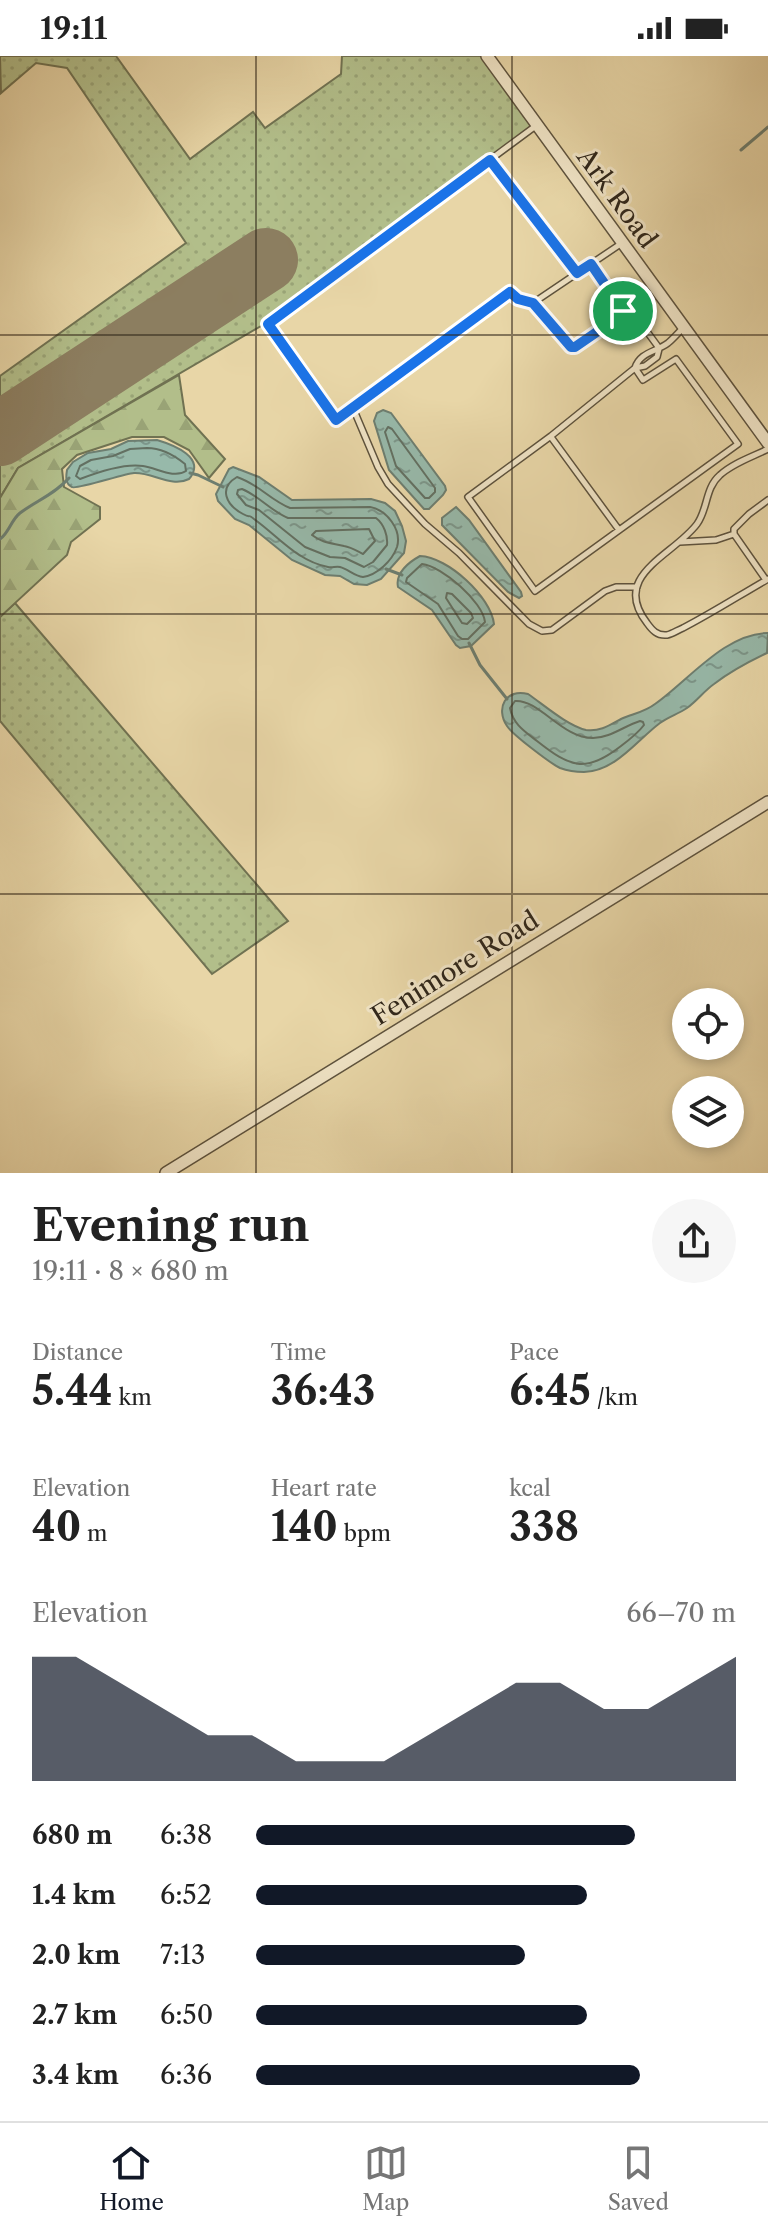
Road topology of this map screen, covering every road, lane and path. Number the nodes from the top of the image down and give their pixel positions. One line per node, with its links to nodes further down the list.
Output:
1 (487, 56): 2 (street, Ark Road)
2 (537, 125): 3 (lane); 4 (street, Ark Road)
3 (490, 160): 6 (lane); 12 (lane)
4 (623, 243): 5 (lane); 9 (street, Ark Road)
5 (591, 264): 6 (lane); 7 (lane)
6 (577, 273): 7 (lane)
7 (533, 303): 12 (lane)
8 (637, 318): 10 (lane)
9 (684, 328): 10 (lane); 14 (street, Ark Road)
10 (659, 348): 11 (lane)
11 (635, 368): 13 (lane); 16 (lane)
12 (353, 408): 20 (lane)
13 (551, 436): 16 (lane); 16 (lane)
14 (768, 446): 18 (lane)
15 (768, 500): 17 (lane)
16 (619, 530)
17 (734, 534): 18 (lane); 19 (lane)
18 (680, 542): 20 (lane)
19 (767, 580): 20 (lane)
20 (637, 587)
21 (768, 802): 22 (street, Fenimore Road)
22 (166, 1173)

